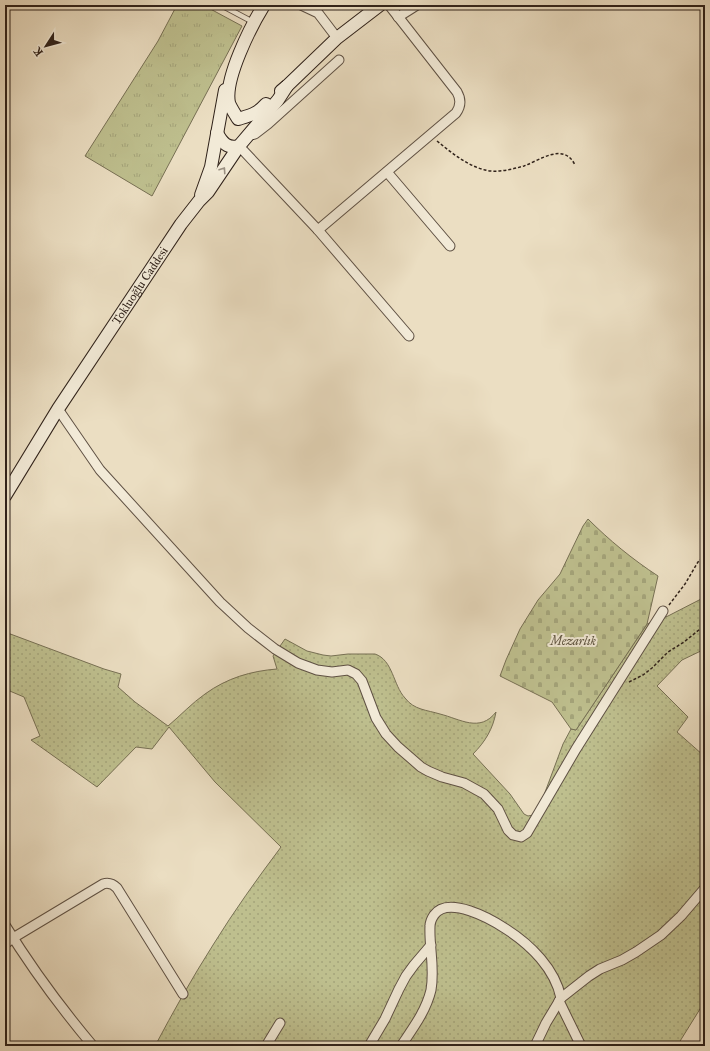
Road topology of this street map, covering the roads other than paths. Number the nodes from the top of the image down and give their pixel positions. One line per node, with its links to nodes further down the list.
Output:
1 (221, 5): 8 (lane)
2 (264, 5): 8 (street)
3 (301, 5): 9 (street)
4 (380, 5): 9 (street, Tokluoğlu Caddesi)
5 (389, 5): 7 (street)
6 (417, 5): 7 (street)
7 (398, 17): 17 (street)
8 (253, 22): 11 (street)
9 (337, 38): 12 (street, Tokluoğlu Caddesi)
10 (339, 60): 15 (street)
11 (232, 75): 13 (street); 14 (street)
12 (287, 86): 13 (street, Tokluoğlu Caddesi); 15 (street, Tokluoğlu Caddesi)
13 (238, 118): 14 (street); 15 (street)
14 (218, 128): 16 (street); 18 (street)
15 (247, 136): 16 (street, Tokluoğlu Caddesi)
16 (239, 146): 18 (street, Tokluoğlu Caddesi, one-way to 16); 19 (street)
17 (387, 172): 19 (street); 20 (street)
18 (199, 200): 22 (street, Tokluoğlu Caddesi)
19 (318, 230): 21 (street)
20 (450, 246)
21 (408, 336)
22 (58, 409): 23 (street, Tokluoğlu Caddesi); 26 (street)
23 (19, 473): 24 (street); 25 (street, Tokluoğlu Caddesi)
24 (5, 486)
25 (5, 496)
26 (664, 611)
27 (705, 888): 33 (street)
28 (5, 925): 29 (street)
29 (13, 938): 30 (street); 32 (street); 35 (street)
30 (5, 944)
31 (431, 945): 33 (street); 37 (street); 38 (street)
32 (183, 994)
33 (560, 1000): 39 (street); 40 (street)
34 (280, 1023): 36 (street)
35 (93, 1046)
36 (266, 1046)
37 (369, 1046)
38 (401, 1046)
39 (535, 1046)
40 (581, 1046)

